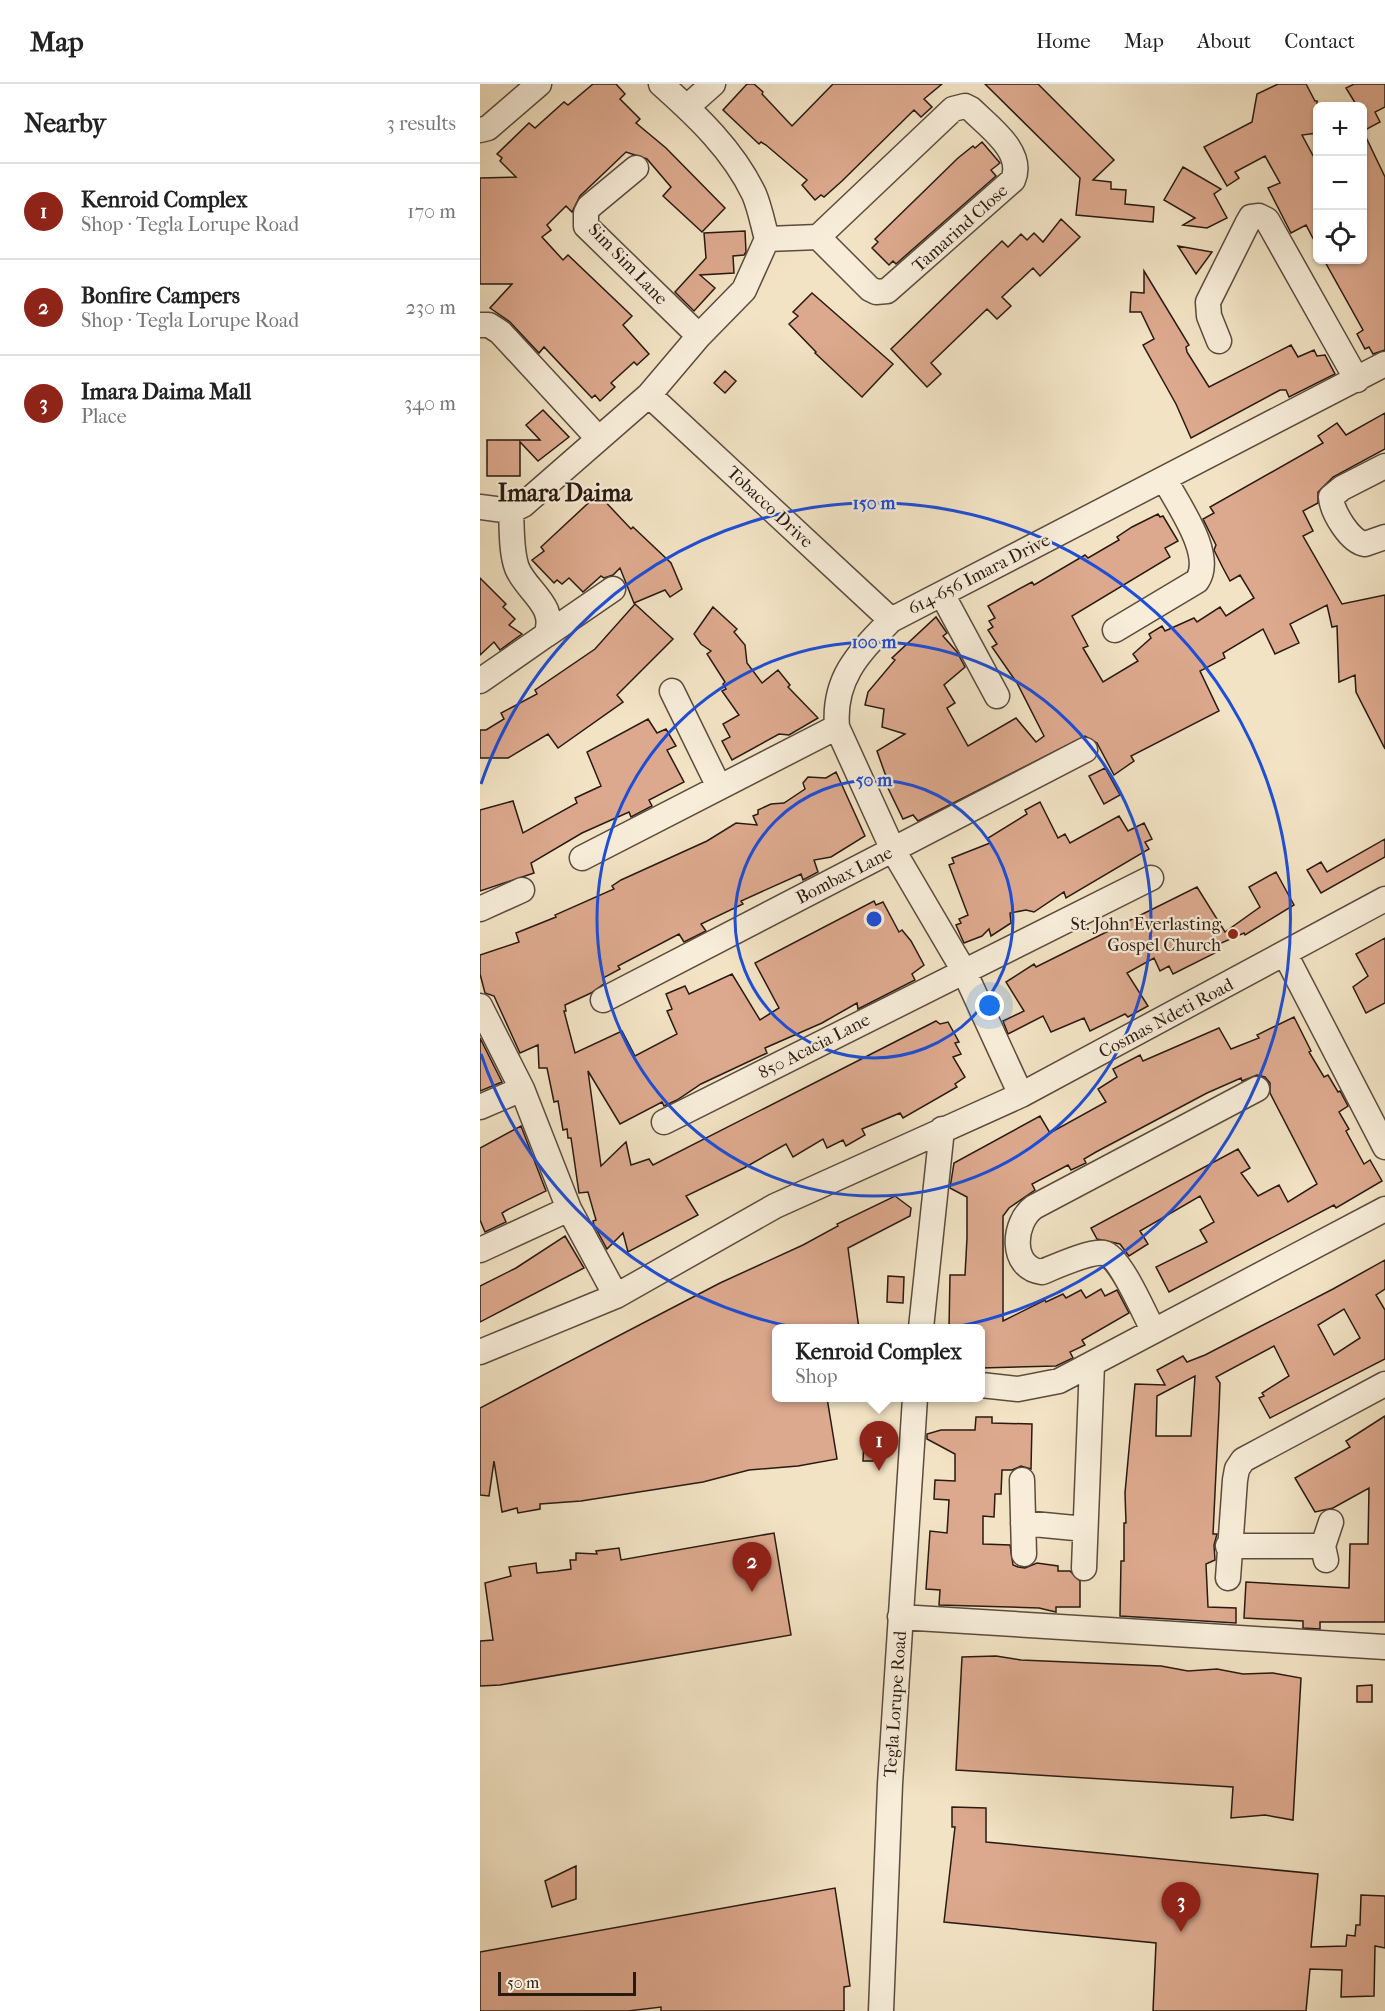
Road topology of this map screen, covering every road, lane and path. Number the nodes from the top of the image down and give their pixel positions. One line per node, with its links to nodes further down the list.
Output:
1 (539, 84): 5 (street)
2 (661, 84): 4 (street)
3 (713, 84): 4 (street)
4 (687, 107): 8 (street)
5 (480, 130)
6 (636, 168): 11 (street, Sim Sim Lane)
7 (818, 237): 7 (street, Tamarind Close); 8 (street)
8 (767, 239): 11 (street)
9 (480, 325): 15 (street)
10 (1216, 334): 13 (street)
11 (699, 336): 14 (street)
12 (1385, 364): 13 (street, 614-656 Imara Drive)
13 (1358, 380): 17 (street, 614-656 Imara Drive)
14 (649, 395): 15 (street); 23 (street, Tobacco Drive)
15 (598, 438): 19 (street)
16 (1385, 466): 20 (street)
17 (1165, 480): 22 (street, 614-656 Imara Drive); 24 (street)
18 (480, 507): 19 (street)
19 (511, 511): 25 (street)
20 (1385, 537)
21 (613, 589): 25 (street)
22 (942, 594): 23 (street, 614-656 Imara Drive); 28 (street)
23 (891, 620): 29 (street, 614-656 Imara Drive)
24 (1114, 630)
25 (546, 635): 26 (street)
26 (480, 681)
27 (672, 691): 31 (street)
28 (997, 696)
29 (837, 727): 31 (street); 32 (street, 614-656 Imara Drive)
30 (1085, 750): 32 (street, Bombax Lane)
31 (719, 787): 33 (street)
32 (893, 850): 39 (street, 614-656 Imara Drive); 40 (street, Bombax Lane)
33 (582, 858)
34 (1151, 878): 39 (street, 850 Acacia Lane)
35 (522, 890): 37 (street)
36 (1385, 900): 38 (street, Cosmas Ndeti Road)
37 (480, 909)
38 (1285, 954): 44 (street, Cosmas Ndeti Road); 48 (street)
39 (964, 971): 44 (street, 614-656 Imara Drive); 46 (street, 850 Acacia Lane)
40 (603, 1000)
41 (480, 1006): 42 (street)
42 (522, 1089): 45 (street); 49 (street)
43 (1257, 1089): 54 (street)
44 (1021, 1095): 47 (street, Cosmas Ndeti Road)
45 (480, 1107)
46 (664, 1122)
47 (942, 1129): 52 (street, Cosmas Ndeti Road); 53 (street)
48 (1385, 1147)
49 (569, 1209): 51 (street); 52 (street)
50 (1385, 1209): 54 (street)
51 (480, 1250)
52 (616, 1296): 55 (street, Cosmas Ndeti Road)
53 (922, 1324)
54 (1154, 1330): 56 (street)
55 (480, 1352)
56 (1092, 1364): 58 (street); 63 (street)
57 (1385, 1384): 64 (street)
58 (985, 1385)
59 (915, 1402): 68 (street, Tegla Lorupe Road)
60 (1022, 1480): 62 (street)
61 (1331, 1522): 64 (street)
62 (1023, 1523): 63 (street); 65 (street)
63 (1085, 1529): 66 (street)
64 (1228, 1546): 67 (street)
65 (1024, 1554)
66 (1084, 1568)
67 (1228, 1578)
68 (900, 1617): 69 (street); 70 (street, Tegla Lorupe Road)
69 (1385, 1647)
70 (881, 2011)

